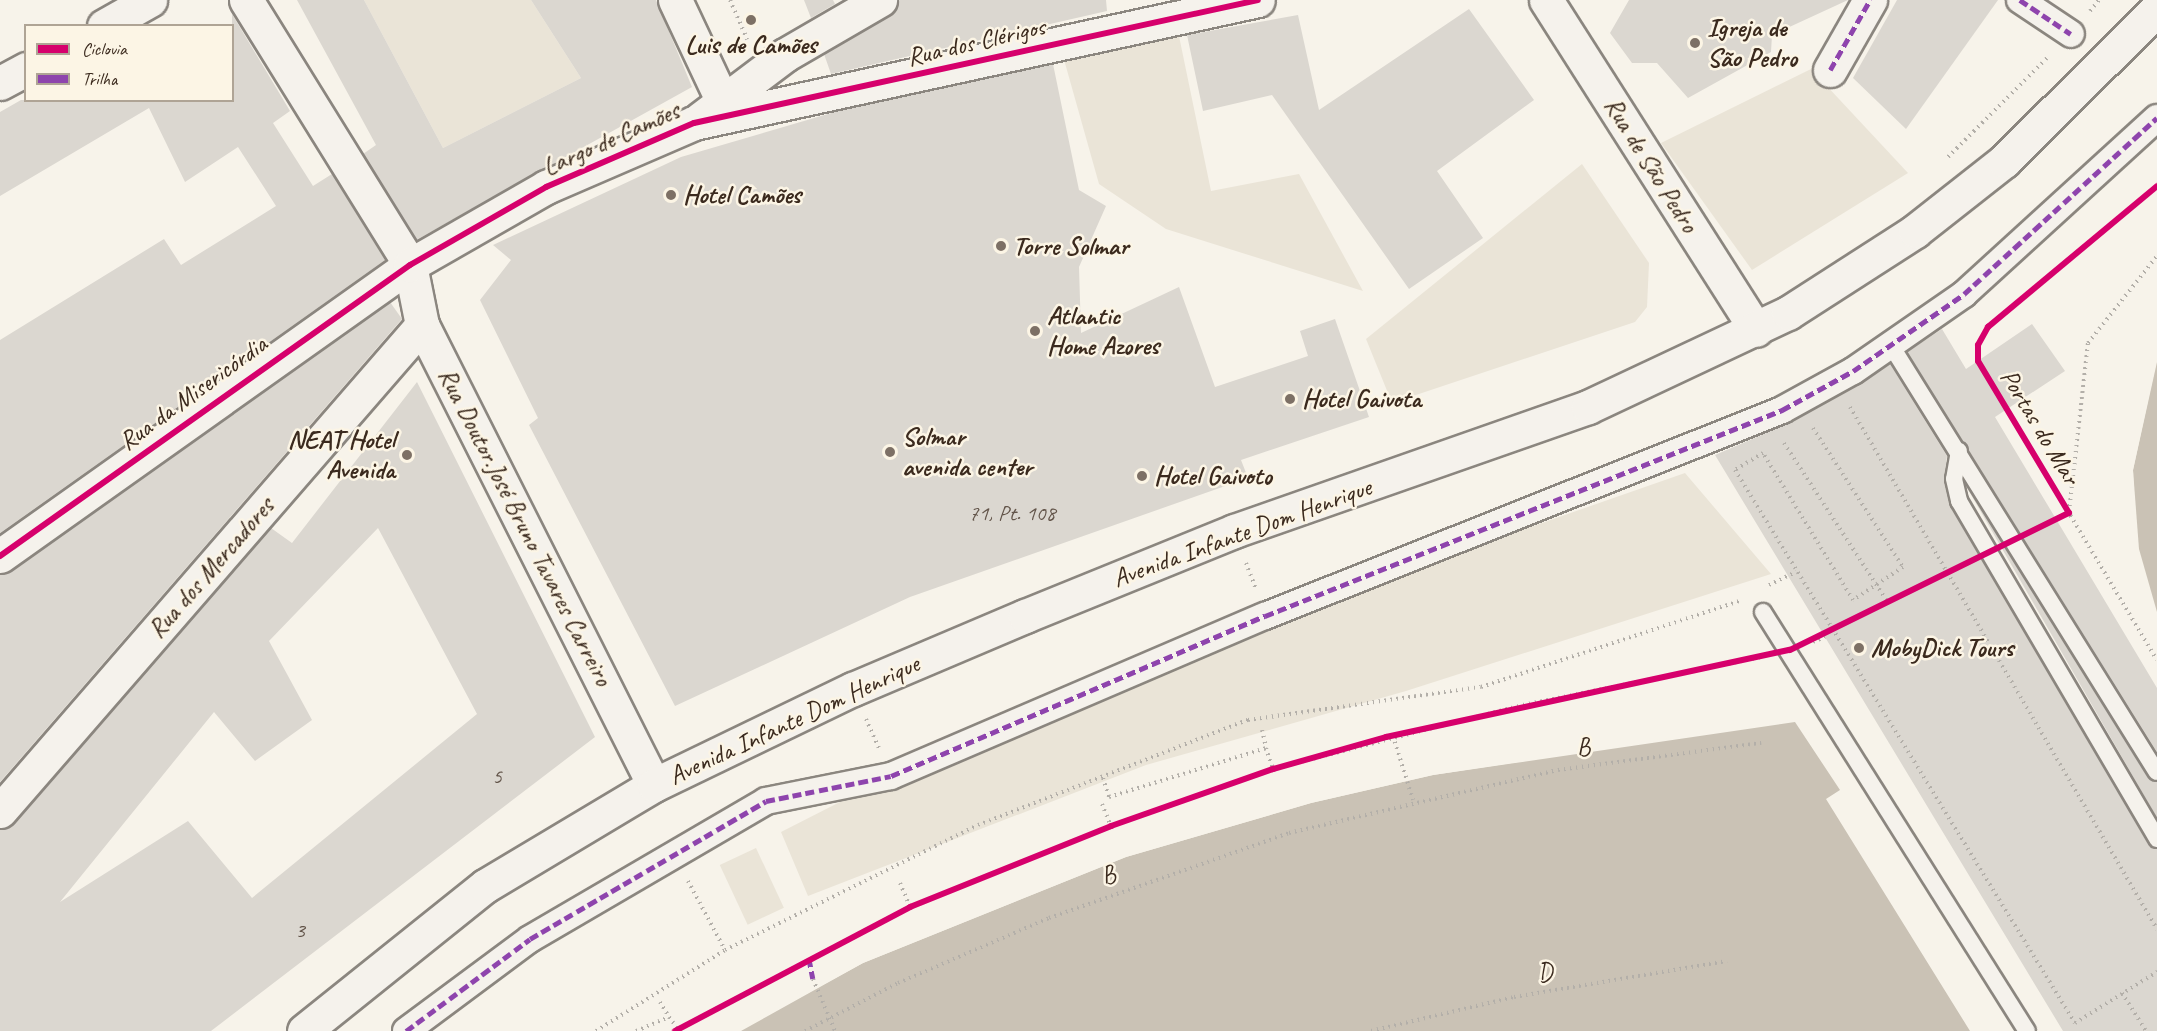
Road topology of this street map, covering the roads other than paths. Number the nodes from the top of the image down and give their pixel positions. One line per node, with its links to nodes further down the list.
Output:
1 (150, 0): 10 (street)
2 (246, 0): 20 (street)
3 (675, 0): 16 (street)
4 (880, 0): 12 (street, Largo de Camões)
5 (1258, 0): 17 (street, Rua dos Clérigos)
6 (1546, 0): 22 (street, Rua de São Pedro)
7 (1870, 0): 14 (street)
8 (2020, 0): 11 (street)
9 (2157, 9): 22 (street, Avenida Infante Dom Henrique)
10 (108, 24)
11 (2071, 34)
12 (773, 64): 16 (street, Largo de Camões); 17 (street)
13 (24, 70): 15 (street)
14 (1830, 70)
15 (0, 83)
16 (723, 102): 19 (street, Largo de Camões)
17 (808, 102): 19 (street, Largo de Camões)
18 (2157, 118): 32 (street)
19 (694, 123): 20 (street, Largo de Camões)
20 (410, 265): 21 (street, Rua Doutor.José Bruno Tavares Carreiro); 25 (street, Rua da Misericórdia)
21 (422, 325): 28 (street, Rua Doutor.José Bruno Tavares Carreiro); 29 (street, Rua dos Mercadores)
22 (1756, 330): 28 (street, Avenida Infante Dom Henrique)
23 (1898, 355): 24 (lane)
24 (1959, 451): 27 (lane); 30 (lane)
25 (0, 556)
26 (1762, 612): 33 (lane)
27 (2157, 772)
28 (654, 785): 31 (street, Avenida Infante Dom Henrique)
29 (0, 811)
30 (2157, 839)
31 (304, 1031)
32 (406, 1031)
33 (2027, 1031)

